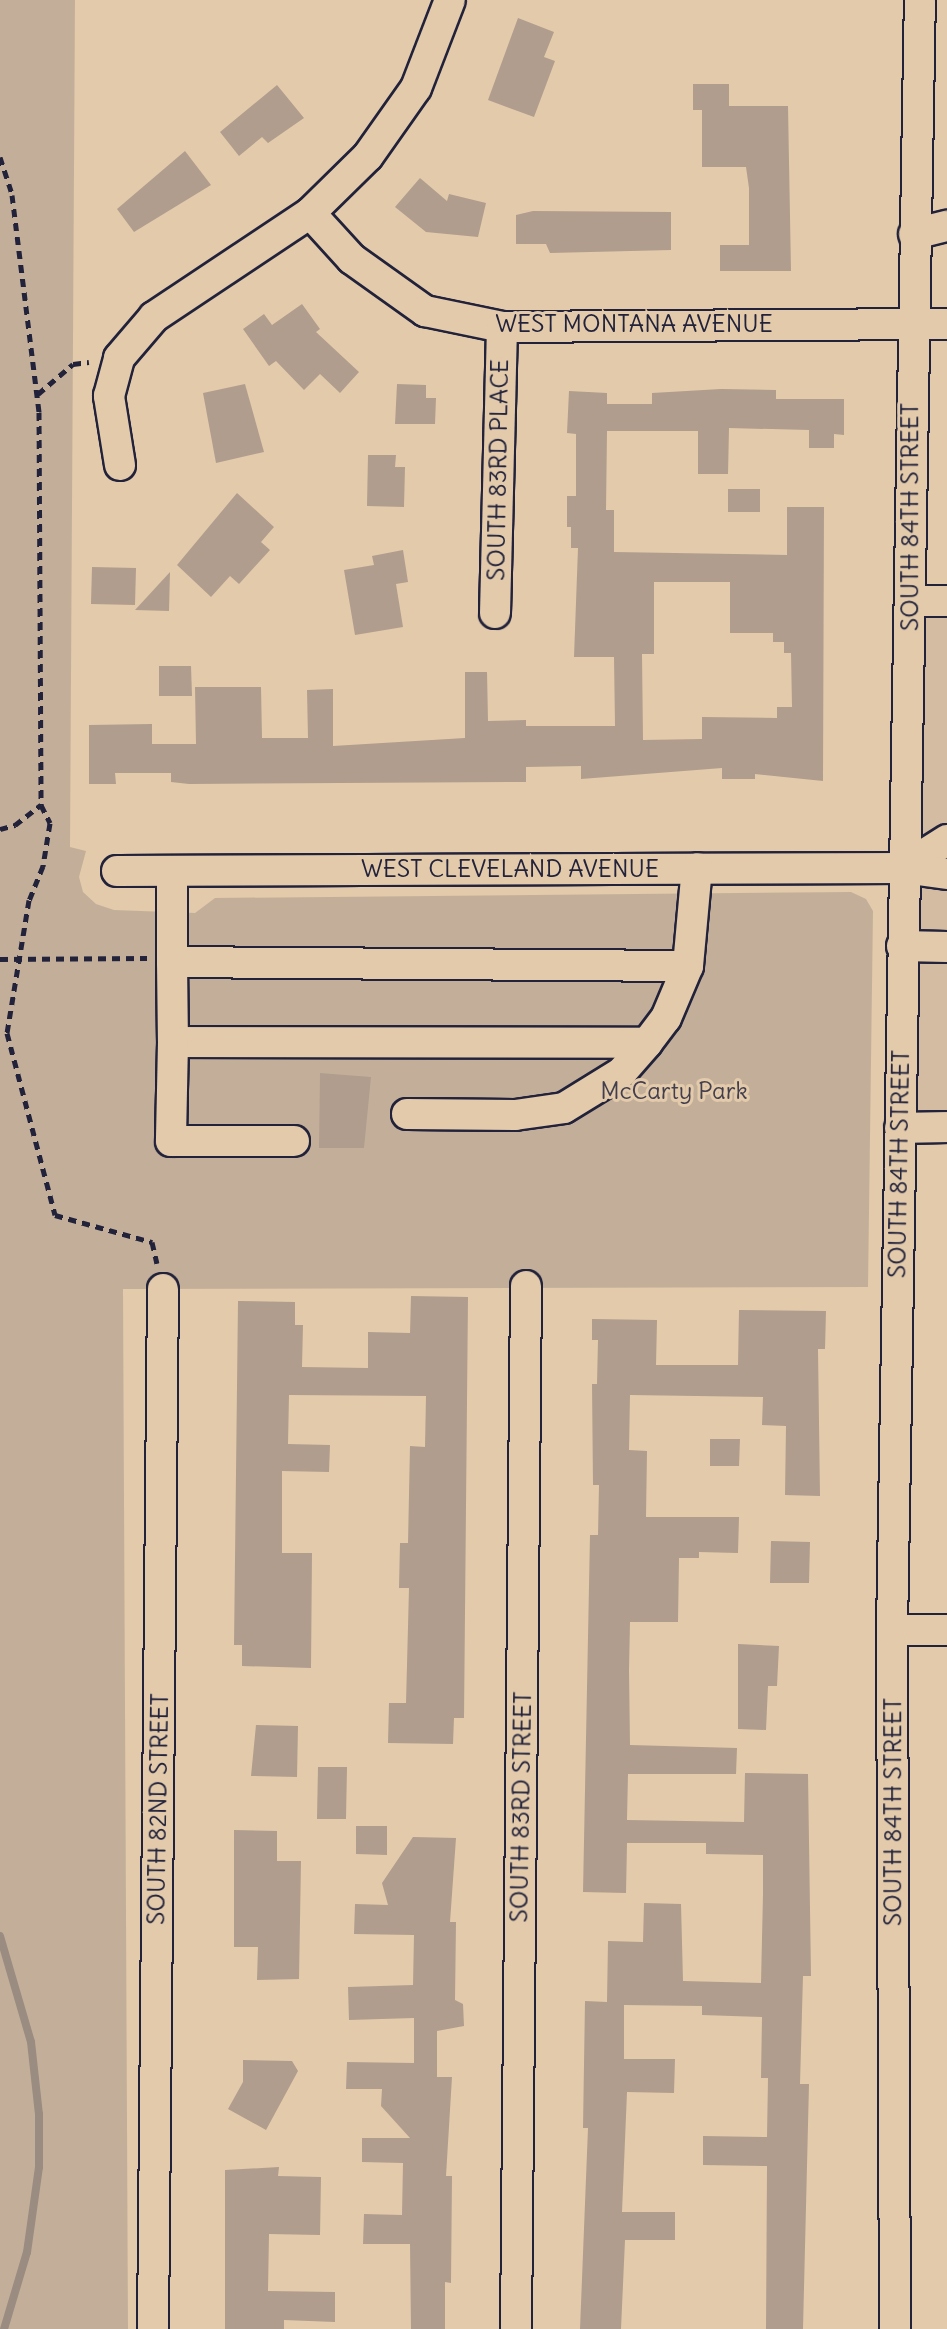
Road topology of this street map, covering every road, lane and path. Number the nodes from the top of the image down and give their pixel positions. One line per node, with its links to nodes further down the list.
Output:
1 (450, 0): 4 (street)
2 (920, 0): 6 (street, SOUTH 84TH STREET)
3 (0, 157): 11 (path)
4 (310, 213): 9 (street, WEST MONTANA AVENUE); 10 (street)
5 (947, 226): 6 (street)
6 (914, 234): 7 (street, SOUTH 84TH STREET)
7 (911, 324): 8 (street, WEST MONTANA AVENUE); 9 (street, WEST MONTANA AVENUE); 13 (street, SOUTH 84TH STREET)
8 (947, 324)
9 (502, 327): 15 (street, SOUTH 83RD PLACE)
10 (119, 358): 11 (path); 12 (street)
11 (37, 395): 16 (path)
12 (120, 465)
13 (910, 601): 14 (street); 20 (street, SOUTH 84TH STREET)
14 (947, 601)
15 (495, 613)
16 (41, 805): 17 (path); 26 (path)
17 (0, 829)
18 (947, 840): 20 (street)
19 (697, 868): 20 (street, WEST CLEVELAND AVENUE); 22 (street, WEST CLEVELAND AVENUE); 29 (street)
20 (903, 868): 23 (street, WEST CLEVELAND AVENUE); 24 (street, SOUTH 84TH STREET)
21 (117, 871): 22 (street, WEST CLEVELAND AVENUE)
22 (172, 871): 28 (street)
23 (947, 874)
24 (902, 946): 25 (street); 34 (street, SOUTH 84TH STREET)
25 (947, 947)
26 (22, 956): 27 (path); 28 (path); 37 (path)
27 (0, 959)
28 (172, 962): 29 (street); 30 (street)
29 (688, 966): 31 (street)
30 (173, 1042): 31 (street); 35 (street)
31 (647, 1043): 32 (street)
32 (407, 1114)
33 (947, 1127): 34 (street)
34 (900, 1128): 38 (street, SOUTH 84TH STREET)
35 (294, 1141)
36 (526, 1286): 41 (street, SOUTH 83RD STREET)
37 (163, 1289): 40 (street, SOUTH 82ND STREET)
38 (892, 1630): 39 (street); 42 (street, SOUTH 84TH STREET)
39 (947, 1630)
40 (153, 2329)
41 (516, 2329)
42 (895, 2329)

